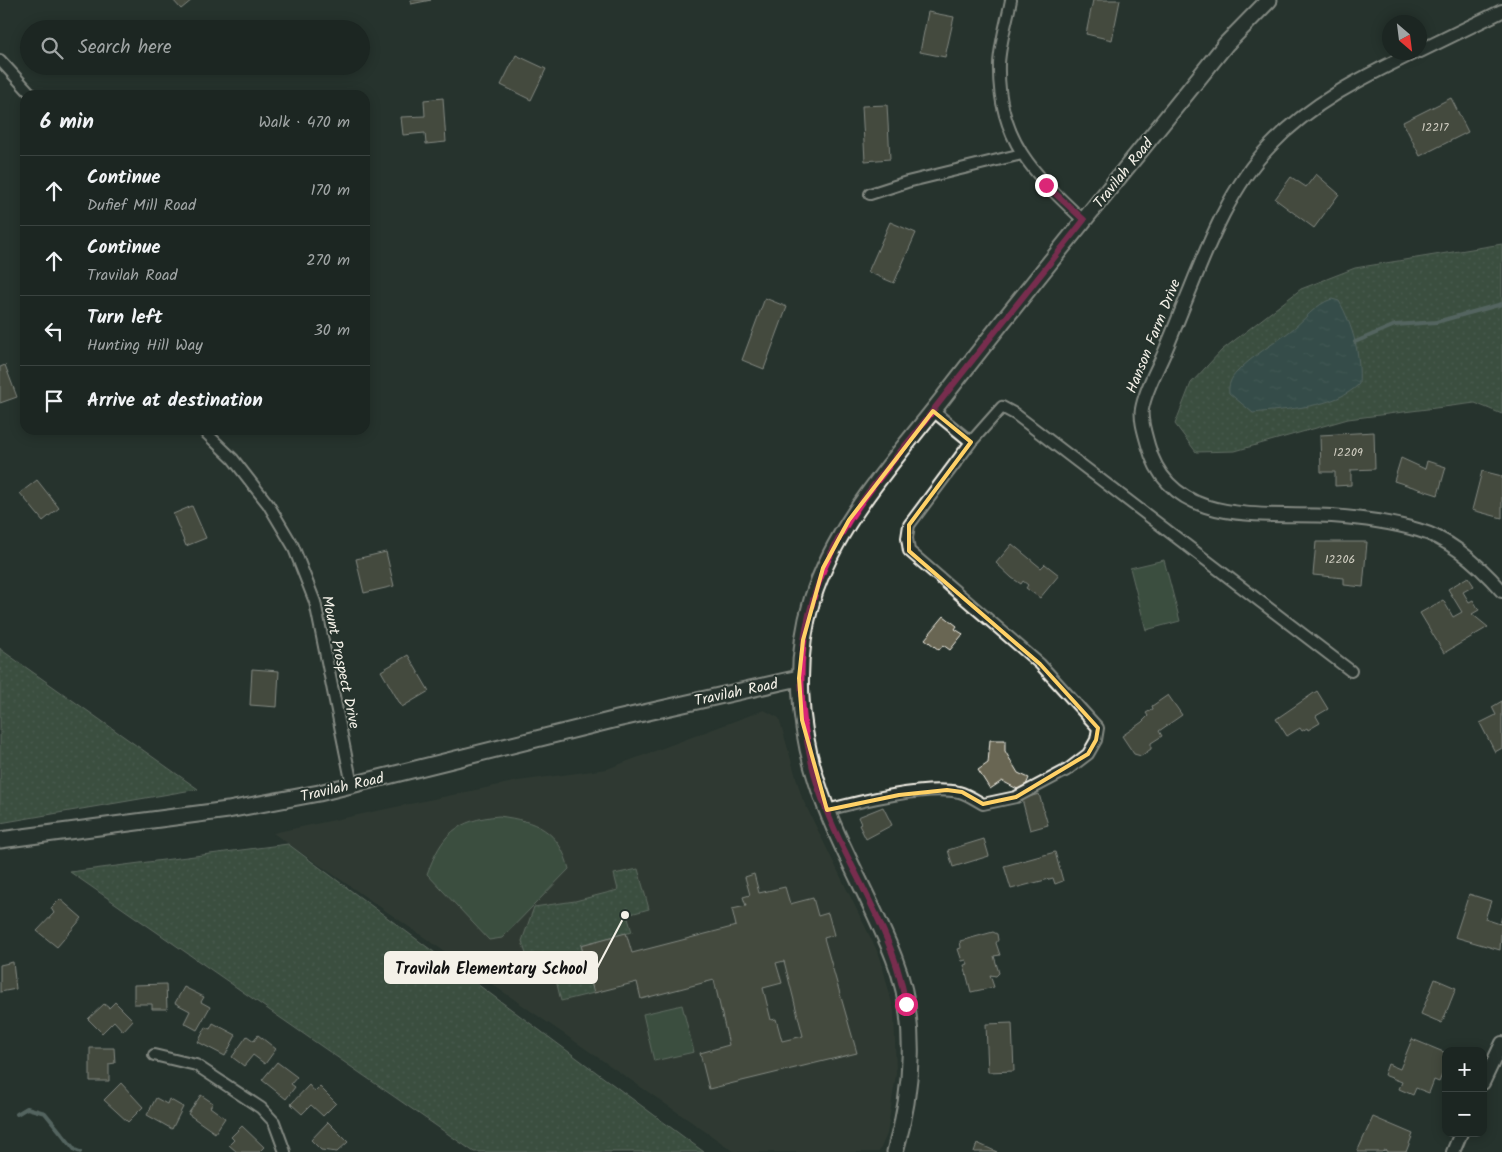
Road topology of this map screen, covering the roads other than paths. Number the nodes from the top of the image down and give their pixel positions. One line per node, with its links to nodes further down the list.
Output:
1 (1011, 0): 8 (street)
2 (1269, 0): 10 (main road, Travilah Road)
3 (1502, 11): 4 (street)
4 (1427, 48)
5 (0, 60): 7 (street)
6 (1399, 60): 14 (street, Hanson Farm Drive)
7 (27, 90)
8 (1022, 154): 9 (street); 10 (street)
9 (870, 194)
10 (1084, 220): 11 (main road, Travilah Road)
11 (933, 411): 13 (street); 16 (main road, Travilah Road)
12 (208, 435): 17 (street, Mount Prospect Drive)
13 (971, 442): 15 (street); 18 (street)
14 (1502, 590)
15 (1352, 671)
16 (800, 678): 17 (main road, Travilah Road); 18 (main road)
17 (352, 785): 19 (main road, Travilah Road)
18 (827, 810): 25 (main road)
19 (0, 840)
20 (1502, 1043): 22 (street)
21 (154, 1055): 24 (street)
22 (1487, 1075)
23 (1458, 1137): 26 (street)
24 (285, 1152)
25 (895, 1152)
26 (1452, 1152)

